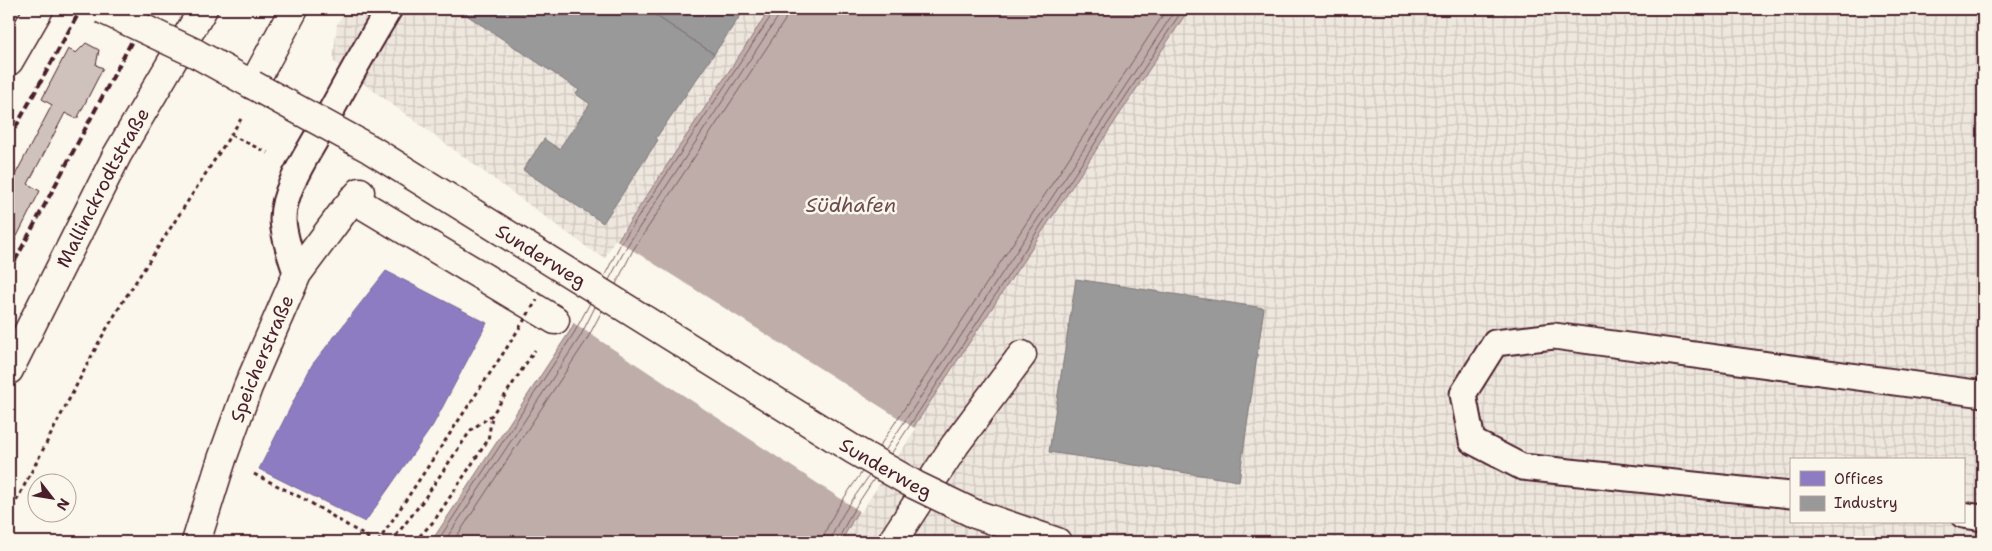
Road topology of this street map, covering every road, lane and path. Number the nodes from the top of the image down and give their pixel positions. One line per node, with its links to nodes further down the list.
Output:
1 (39, 9): 6 (main road)
2 (102, 9): 7 (main road, Sunderweg, bridge)
3 (203, 9): 15 (main road, Mallinckrodtstraße)
4 (294, 9): 7 (main road)
5 (389, 9): 11 (lane)
6 (9, 61)
7 (253, 85): 28 (main road, Sunderweg, bridge)
8 (246, 111): 9 (path)
9 (230, 134): 10 (path); 20 (path)
10 (274, 155)
11 (297, 274): 13 (main road, Speicherstraße); 18 (main road, Speicherstraße)
12 (537, 300): 24 (path, bridge)
13 (555, 320): 17 (path)
14 (1022, 355): 27 (main road)
15 (9, 370)
16 (1983, 394): 19 (lane)
17 (492, 415): 25 (path); 26 (path)
18 (222, 459): 23 (main road, Speicherstraße); 24 (path)
19 (1790, 495)
20 (9, 515)
21 (1964, 515): 22 (lane)
22 (1983, 518)
23 (196, 542)
24 (377, 542)
25 (391, 542)
26 (414, 542)
27 (892, 542)
28 (1057, 542)

